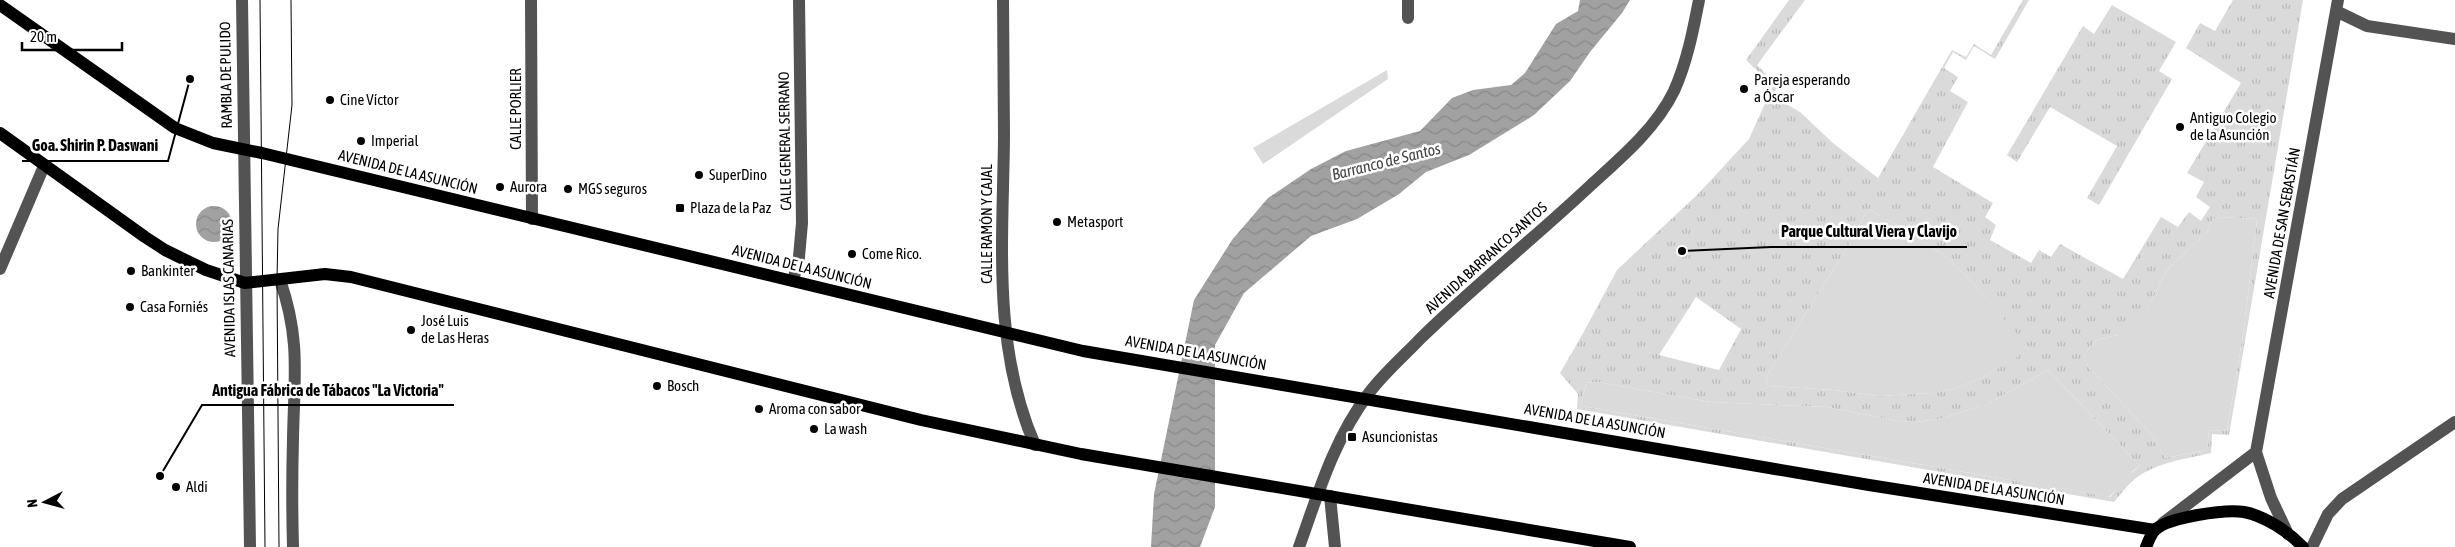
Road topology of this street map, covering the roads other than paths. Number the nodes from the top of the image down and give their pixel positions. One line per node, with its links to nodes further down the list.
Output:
1 (242, 0): 12 (street, RAMBLA DE PULIDO)
2 (531, 0): 14 (street, CALLE PORLIER)
3 (799, 0): 17 (street, CALLE GENERAL SERRANO)
4 (1003, 0): 19 (street, CALLE RAMÓN Y CAJAL)
5 (1408, 0): 9 (street)
6 (1699, 0): 28 (street, AVENIDA BARRANCO SANTOS)
7 (0, 5): 12 (main road, AVENIDA DE LA ASUNCIÓN)
8 (2337, 5): 10 (street); 22 (street, AVENIDA DE SAN SEBASTIÁN)
9 (1408, 18)
10 (2455, 39)
11 (0, 133): 13 (main road)
12 (243, 149): 14 (main road, AVENIDA DE LA ASUNCIÓN); 18 (street, AVENIDA ISLAS CANARIAS)
13 (44, 166): 15 (street); 18 (main road)
14 (532, 219): 17 (main road, AVENIDA DE LA ASUNCIÓN)
15 (0, 269)
16 (280, 280): 18 (main road); 21 (main road); 27 (street)
17 (793, 281): 19 (main road, AVENIDA DE LA ASUNCIÓN)
18 (245, 283): 26 (street, AVENIDA ISLAS CANARIAS)
19 (1006, 334): 21 (street, CALLE RAMÓN Y CAJAL); 24 (main road, AVENIDA DE LA ASUNCIÓN)
20 (2455, 422): 33 (street)
21 (1035, 444): 23 (main road)
22 (2256, 452): 24 (street); 25 (street, AVENIDA DE SAN SEBASTIÁN)
23 (1330, 496): 29 (street); 30 (main road)
24 (2155, 530): 25 (main road); 31 (main road)
25 (2288, 534): 32 (main road)
26 (250, 547)
27 (292, 547)
28 (1300, 547)
29 (1335, 547)
30 (1630, 547)
31 (2146, 547)
32 (2303, 547)
33 (2312, 547)

